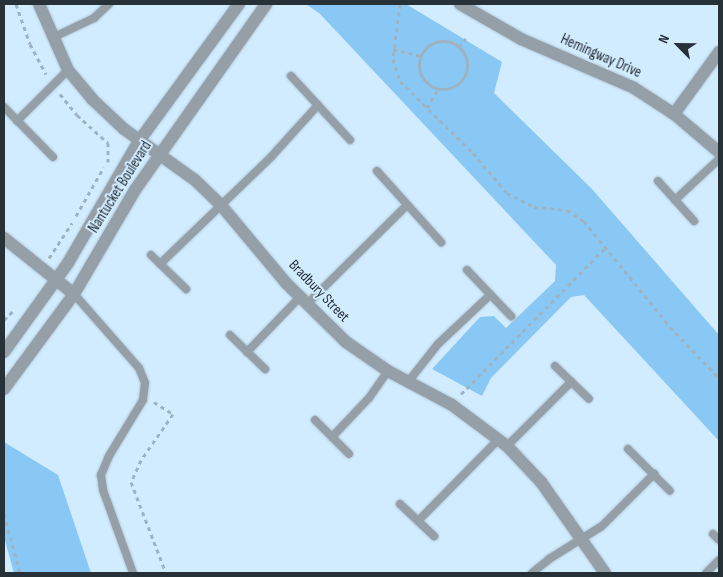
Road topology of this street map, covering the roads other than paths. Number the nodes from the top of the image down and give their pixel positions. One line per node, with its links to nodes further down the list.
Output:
1 (39, 4): 6 (street, Bradbury Street)
2 (109, 4): 6 (lane)
3 (239, 4): 15 (street, Nantucket Boulevard)
4 (266, 4): 17 (street, Nantucket Boulevard)
5 (465, 5): 12 (street, Hemingway Drive)
6 (52, 38): 8 (street, Bradbury Street)
7 (719, 52): 12 (street)
8 (68, 70): 13 (lane); 15 (street, Bradbury Street)
9 (291, 76): 10 (lane)
10 (318, 106): 14 (lane); 23 (lane)
11 (4, 108): 13 (lane)
12 (674, 114): 16 (street, Hemingway Drive)
13 (17, 121): 18 (lane)
14 (350, 140)
15 (139, 141): 17 (street, Bradbury Street); 31 (street, Nantucket Boulevard)
16 (719, 152)
17 (158, 155): 23 (street, Bradbury Street); 33 (street, Nantucket Boulevard)
18 (53, 156)
19 (719, 159): 22 (lane)
20 (377, 171): 24 (lane)
21 (658, 181): 22 (lane)
22 (675, 200): 25 (lane)
23 (220, 204): 29 (lane); 35 (street, Bradbury Street)
24 (407, 204): 27 (lane); 35 (lane)
25 (694, 220)
26 (4, 238): 31 (street)
27 (441, 242)
28 (151, 256): 29 (lane)
29 (160, 264): 32 (lane)
30 (467, 270): 34 (lane)
31 (56, 279): 33 (street); 38 (street, Nantucket Boulevard)
32 (186, 289)
33 (74, 294): 45 (street, Nantucket Boulevard); 61 (lane)
34 (490, 295): 36 (lane); 43 (lane)
35 (303, 300): 39 (lane); 42 (street, Bradbury Street)
36 (511, 316)
37 (230, 335): 39 (lane)
38 (4, 352)
39 (247, 352): 41 (lane)
40 (555, 366): 44 (lane)
41 (265, 369)
42 (388, 371): 43 (street, Bradbury Street); 48 (lane)
43 (408, 382): 49 (street, Bradbury Street)
44 (572, 382): 46 (lane); 49 (lane)
45 (4, 389)
46 (589, 399)
47 (315, 420): 48 (lane)
48 (332, 437): 51 (lane)
49 (503, 443): 55 (lane); 58 (street, Bradbury Street)
50 (628, 449): 52 (lane)
51 (349, 454)
52 (654, 474): 53 (lane); 58 (lane)
53 (670, 491)
54 (400, 504): 55 (lane)
55 (418, 521): 57 (lane)
56 (713, 534): 59 (lane)
57 (434, 536)
58 (581, 539): 62 (lane); 63 (street, Bradbury Street)
59 (719, 540)
60 (719, 560): 64 (lane)
61 (133, 573)
62 (532, 573)
63 (605, 573)
64 (706, 573)

